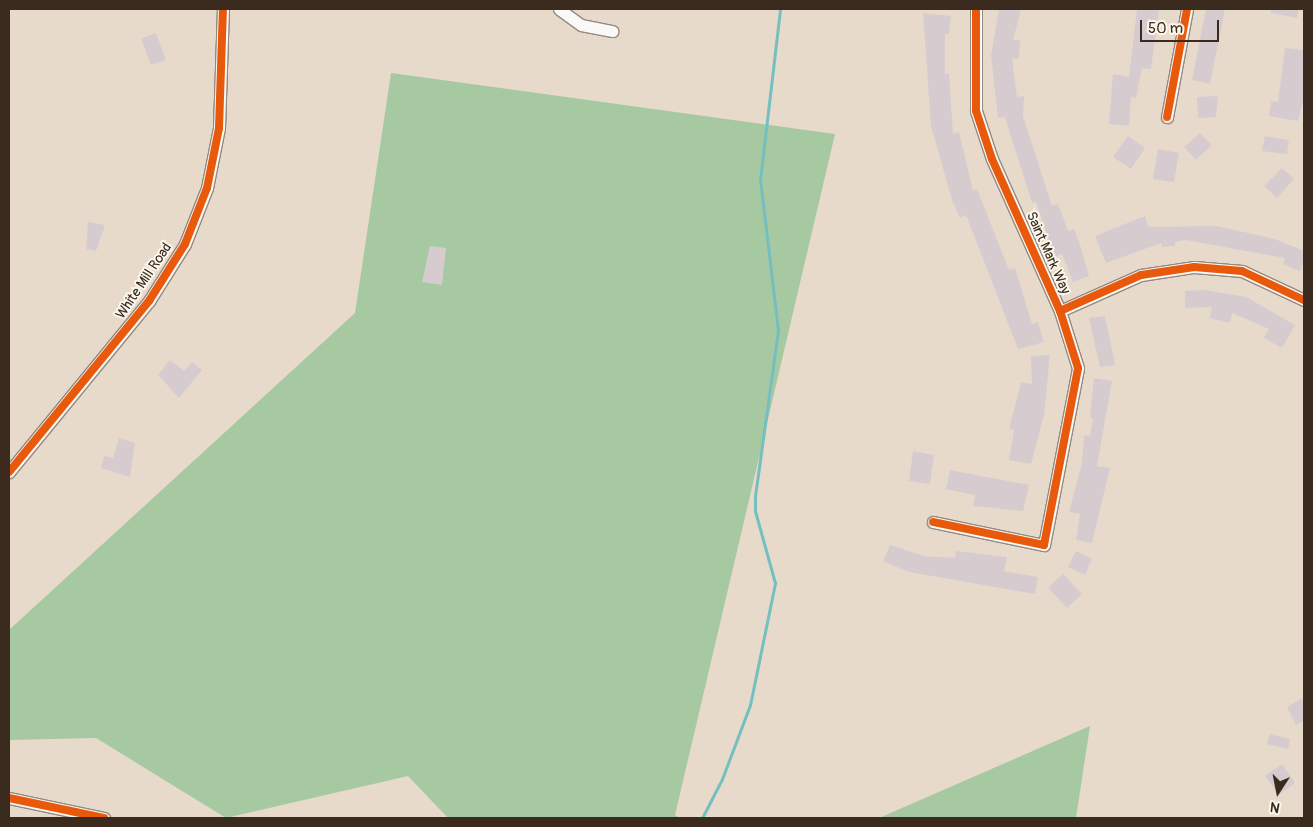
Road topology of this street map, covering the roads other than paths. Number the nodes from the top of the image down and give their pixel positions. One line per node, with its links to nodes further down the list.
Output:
1 (223, 9): 9 (street, White Mill Road)
2 (559, 9): 5 (street)
3 (976, 9): 8 (street, Saint Mark Way)
4 (1187, 9): 6 (street)
5 (612, 31)
6 (1167, 117)
7 (1304, 300): 8 (street)
8 (1060, 311): 10 (street, Saint Mark Way)
9 (9, 472)
10 (932, 522)
11 (9, 798): 12 (street)
12 (104, 818)

